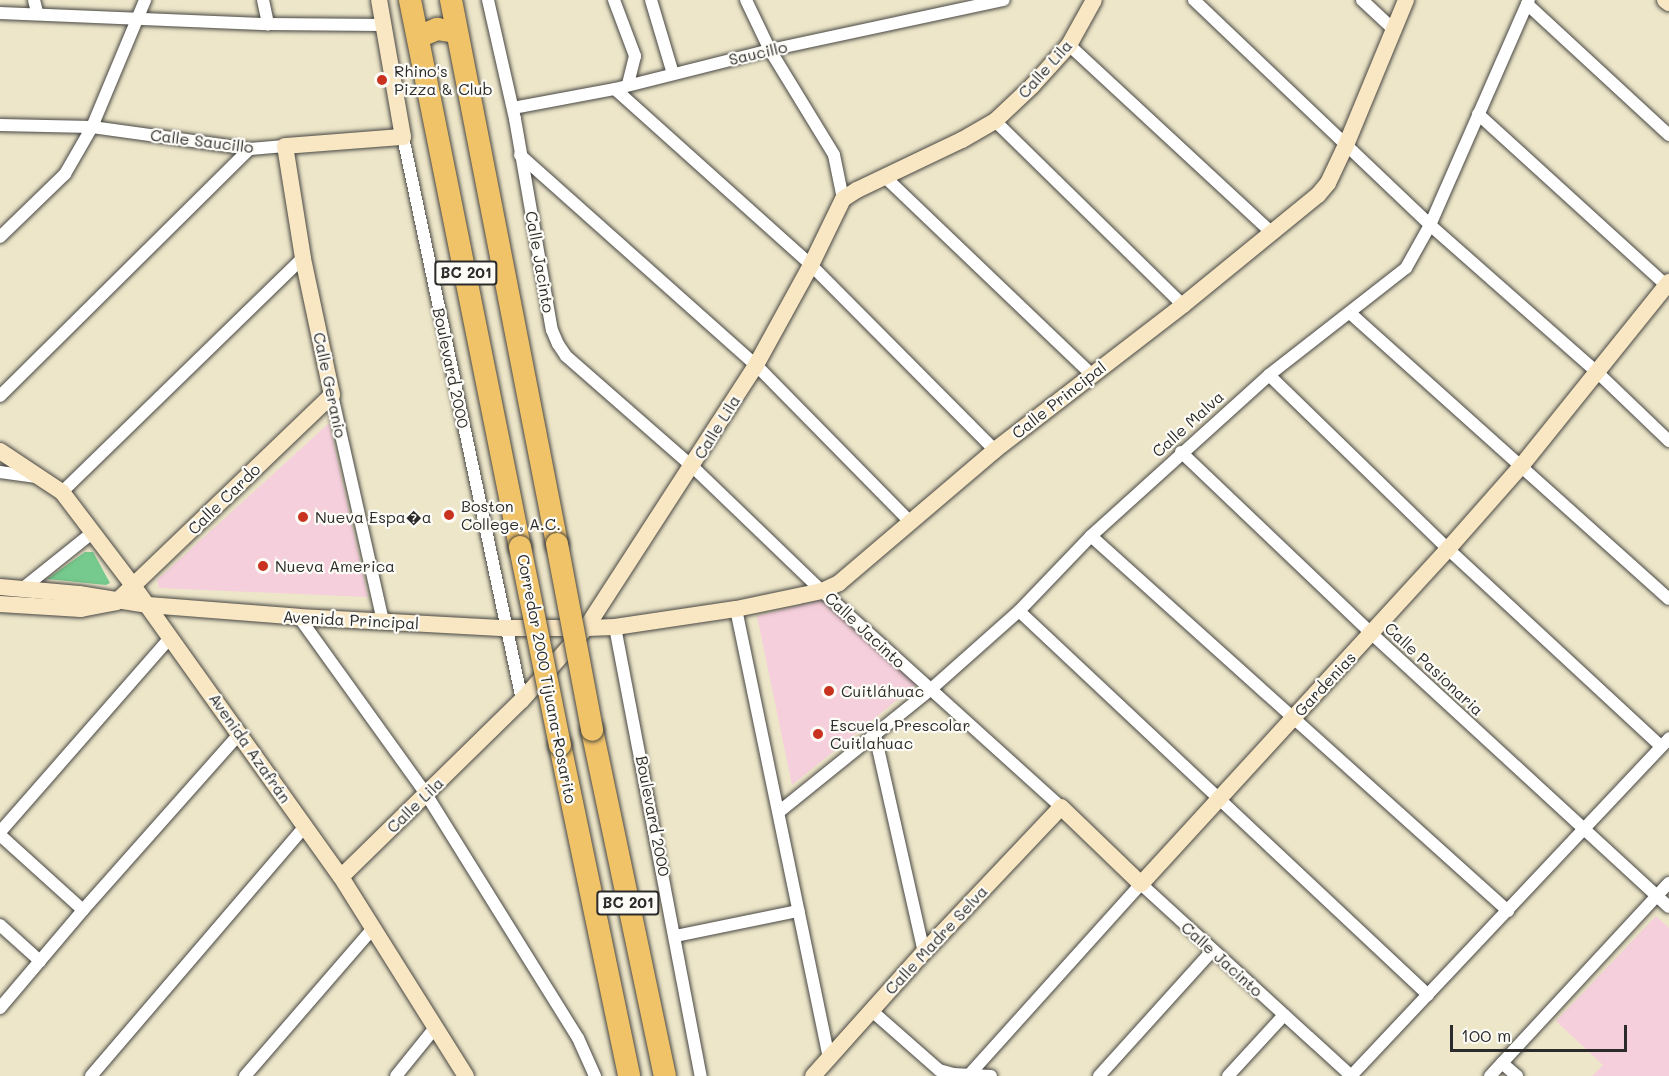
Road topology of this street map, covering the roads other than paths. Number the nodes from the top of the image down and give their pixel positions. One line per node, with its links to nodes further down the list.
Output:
1 (145, 0): 20 (street)
2 (263, 0): 21 (street)
3 (379, 0): 22 (street, Boulevard 2000)
4 (410, 0): 25 (highway, Corredor 2000 Tijuana-Rosarito / BC 201)
5 (450, 0): 24 (highway, Corredor 2000 Tijuana-Rosarito / BC 201)
6 (488, 0): 31 (street, Calle Jacinto)
7 (614, 0): 29 (street)
8 (651, 0): 28 (street)
9 (746, 0): 27 (street)
10 (1004, 0): 27 (street, Saucillo)
11 (1094, 0): 26 (street, Calle Lila)
12 (1194, 0): 38 (street)
13 (1362, 0): 23 (street)
14 (1406, 0): 23 (street, Calle Principal)
15 (1665, 0): 17 (street)
16 (1528, 2): 32 (street, Calle Malva); 36 (street)
17 (1669, 3)
18 (36, 6): 19 (street); 20 (street)
19 (0, 13)
20 (135, 19): 21 (street); 35 (street)
21 (268, 24): 22 (street)
22 (383, 25): 37 (street, Boulevard 2000)
23 (1393, 29): 38 (street, Calle Principal)
24 (457, 32): 25 (highway); 131 (highway, Corredor 2000 Tijuana-Rosarito / BC 201, bridge)
25 (418, 37): 115 (highway, Corredor 2000 Tijuana-Rosarito / BC 201, bridge)
26 (1069, 45): 33 (street, Calle Lila); 45 (street)
27 (770, 50): 28 (street, Saucillo); 43 (street)
28 (673, 74): 29 (street, Saucillo)
29 (628, 85): 30 (street, Saucillo)
30 (615, 89): 31 (street, Saucillo); 48 (street)
31 (513, 108): 41 (street, Calle Jacinto)
32 (1478, 114): 44 (street, Calle Malva); 49 (street)
33 (995, 121): 42 (street, Calle Lila); 50 (street)
34 (0, 125): 35 (street, Calle Saucillo)
35 (92, 127): 40 (street, Calle Saucillo); 46 (street)
36 (1669, 135)
37 (404, 137): 39 (street, Calle Saucillo); 84 (street, Boulevard 2000)
38 (1346, 145): 44 (street); 45 (street, Calle Principal)
39 (285, 146): 40 (street, Calle Saucillo); 47 (street, Calle Geranio)
40 (250, 149): 57 (street)
41 (520, 154): 52 (street); 63 (street, Calle Jacinto)
42 (885, 177): 43 (street, Calle Lila); 54 (street)
43 (843, 199): 48 (street, Calle Lila)
44 (1430, 225): 51 (street, Calle Malva); 53 (street)
45 (1272, 233): 50 (street, Calle Principal)
46 (0, 237)
47 (303, 258): 56 (street, Calle Geranio); 66 (street)
48 (811, 265): 52 (street, Calle Lila); 59 (street)
49 (1668, 285): 53 (street, Gardenias)
50 (1183, 305): 54 (street, Calle Principal)
51 (1350, 313): 55 (street, Calle Malva); 62 (street)
52 (756, 365): 63 (street, Calle Lila); 67 (street)
53 (1597, 372): 58 (street); 62 (street, Gardenias)
54 (1091, 374): 59 (street, Calle Principal)
55 (1269, 375): 61 (street, Calle Malva); 70 (street)
56 (332, 395): 72 (street, Calle Cardo); 82 (street, Calle Geranio)
57 (0, 396)
58 (1669, 441)
59 (994, 450): 67 (street, Calle Principal)
60 (0, 451): 65 (street, Avenida Azafrán)
61 (1181, 452): 69 (street, Calle Malva); 86 (street, Calle Pasionaria)
62 (1522, 465): 70 (street, Gardenias); 75 (street)
63 (693, 467): 74 (street, Calle Jacinto); 85 (street, Calle Lila)
64 (0, 472): 65 (street)
65 (39, 477): 66 (street, Avenida Azafrán)
66 (62, 492): 68 (street, Avenida Azafrán)
67 (911, 523): 74 (street, Calle Principal)
68 (92, 533): 72 (street, Avenida Azafrán); 73 (street)
69 (1091, 536): 80 (street, Calle Malva); 90 (street)
70 (1448, 549): 86 (street, Gardenias); 93 (street)
71 (0, 587): 73 (street, Avenida Principal)
72 (134, 587): 76 (street, Calle Cardo); 78 (street, Avenida Azafrán)
73 (22, 589): 76 (street, Avenida Principal)
74 (822, 591): 79 (street, Calle Principal); 88 (street, Calle Jacinto)
75 (1669, 599)
76 (116, 602): 77 (street, Avenida Principal); 78 (street, Avenida Principal)
77 (0, 604)
78 (148, 605): 81 (street, Avenida Principal); 87 (street, Avenida Azafrán)
79 (736, 609): 83 (street, Calle Principal); 97 (street)
80 (1019, 611): 88 (street, Calle Malva); 95 (street)
81 (299, 617): 82 (street, Avenida Principal); 94 (street)
82 (382, 622): 84 (street, Avenida Principal)
83 (615, 627): 85 (street, Calle Principal); 111 (street, Boulevard 2000)
84 (505, 628): 85 (street, Avenida Principal); 89 (street, Boulevard 2000)
85 (586, 628): 89 (street, Calle Lila)
86 (1371, 634): 90 (street, Gardenias); 99 (street, Calle Pasionaria)
87 (171, 637): 91 (street, Avenida Azafrán); 100 (street)
88 (930, 690): 92 (street, Calle Malva); 96 (street, Calle Jacinto)
89 (522, 700): 94 (street, Calle Lila)
90 (1295, 717): 95 (street, Gardenias); 108 (street)
91 (240, 733): 98 (street, Avenida Azafrán); 106 (street)
92 (875, 735): 97 (street, Calle Malva); 113 (street)
93 (1665, 742): 99 (street)
94 (426, 794): 101 (street, Calle Lila); 128 (street)
95 (1220, 801): 103 (street, Gardenias); 116 (street)
96 (1061, 807): 103 (street, Calle Jacinto); 113 (street, Calle Madre Selva)
97 (780, 811): 107 (street)
98 (305, 826): 101 (street, Avenida Azafrán); 124 (street)
99 (1583, 830): 104 (street, Calle Pasionaria); 108 (street)
100 (0, 833): 106 (street)
101 (341, 877): 110 (street, Avenida Azafrán)
102 (1669, 883): 104 (street)
103 (1141, 884): 112 (street, Calle Jacinto); 123 (street, Gardenias)
104 (1658, 896): 105 (street, Calle Pasionaria); 122 (street)
105 (1669, 907)
106 (83, 909): 114 (street)
107 (798, 911): 111 (street); 121 (street)
108 (1508, 911): 116 (street)
109 (0, 925): 114 (street)
110 (373, 928): 120 (street, Avenida Azafrán); 125 (street)
111 (676, 936): 132 (street, Boulevard 2000)
112 (1212, 951): 119 (street, Calle Jacinto); 135 (street)
113 (924, 952): 118 (street, Calle Madre Selva)
114 (40, 961): 117 (street)
115 (604, 963): 129 (highway); 130 (highway, Corredor 2000 Tijuana-Rosarito / BC 201)
116 (1428, 995): 137 (street)
117 (0, 1008)
118 (872, 1011): 121 (street, Calle Madre Selva); 123 (street)
119 (1284, 1015): 136 (street); 137 (street, Calle Jacinto)
120 (434, 1029): 126 (street); 127 (street, Avenida Azafrán)
121 (829, 1059): 133 (street, Calle Madre Selva)
122 (1502, 1063): 138 (street); 139 (street)
123 (969, 1075): 134 (street)
124 (91, 1076)
125 (245, 1076)
126 (396, 1076)
127 (466, 1076)
128 (595, 1076)
129 (613, 1076)
130 (628, 1076)
131 (664, 1076)
132 (702, 1076)
133 (813, 1076)
134 (991, 1076)
135 (1099, 1076)
136 (1228, 1076)
137 (1351, 1076)
138 (1490, 1076)
139 (1517, 1076)

